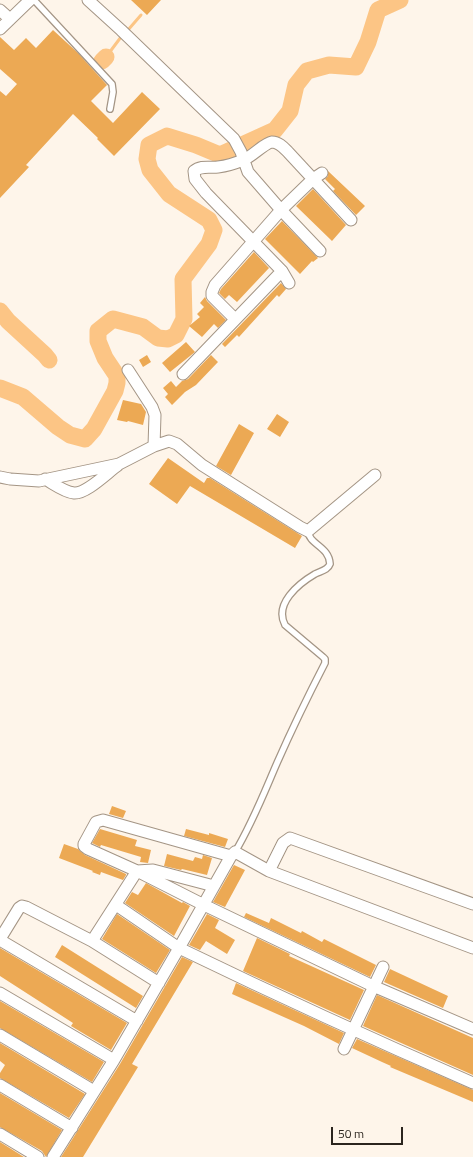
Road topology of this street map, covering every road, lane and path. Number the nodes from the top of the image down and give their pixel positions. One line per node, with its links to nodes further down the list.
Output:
1 (30, 0): 5 (street)
2 (34, 0): 7 (lane)
3 (88, 0): 8 (street)
4 (0, 10): 5 (street)
5 (10, 20): 6 (street)
6 (0, 29)
7 (110, 109)
8 (242, 156): 9 (street); 10 (street); 12 (street)
9 (318, 176): 10 (street); 11 (street)
10 (281, 210): 12 (street); 13 (street)
11 (351, 220)
12 (254, 241): 14 (street); 16 (street)
13 (320, 251)
14 (282, 271): 15 (street); 16 (street)
15 (289, 283)
16 (235, 319): 18 (street)
17 (128, 370): 19 (street)
18 (183, 374)
19 (154, 446): 20 (street); 24 (street)
20 (119, 464): 23 (street); 23 (street)
21 (375, 475): 24 (street)
22 (0, 477): 23 (street)
23 (45, 479)
24 (308, 531): 25 (lane)
25 (233, 854): 26 (street); 27 (street); 28 (street)
26 (138, 871): 28 (street); 29 (street); 31 (street)
27 (269, 871): 30 (street); 35 (street)
28 (214, 886): 29 (street)
29 (204, 904): 34 (street); 38 (street)
30 (473, 904)
31 (116, 905): 33 (street); 34 (street)
32 (0, 939): 33 (street); 40 (street)
33 (92, 941): 37 (street)
34 (179, 948): 37 (street); 42 (street)
35 (473, 948)
36 (383, 967): 38 (street)
37 (159, 983): 40 (street)
38 (373, 986): 41 (street); 42 (street)
39 (0, 993): 45 (street)
40 (137, 1021): 45 (street)
41 (473, 1029)
42 (353, 1030): 44 (street); 46 (street)
43 (0, 1035): 48 (street)
44 (344, 1049)
45 (114, 1060): 48 (street)
46 (473, 1083)
47 (0, 1085): 49 (street)
48 (94, 1092): 49 (street)
49 (72, 1128): 52 (street)
50 (0, 1134): 51 (street)
51 (38, 1157)
52 (54, 1157)

